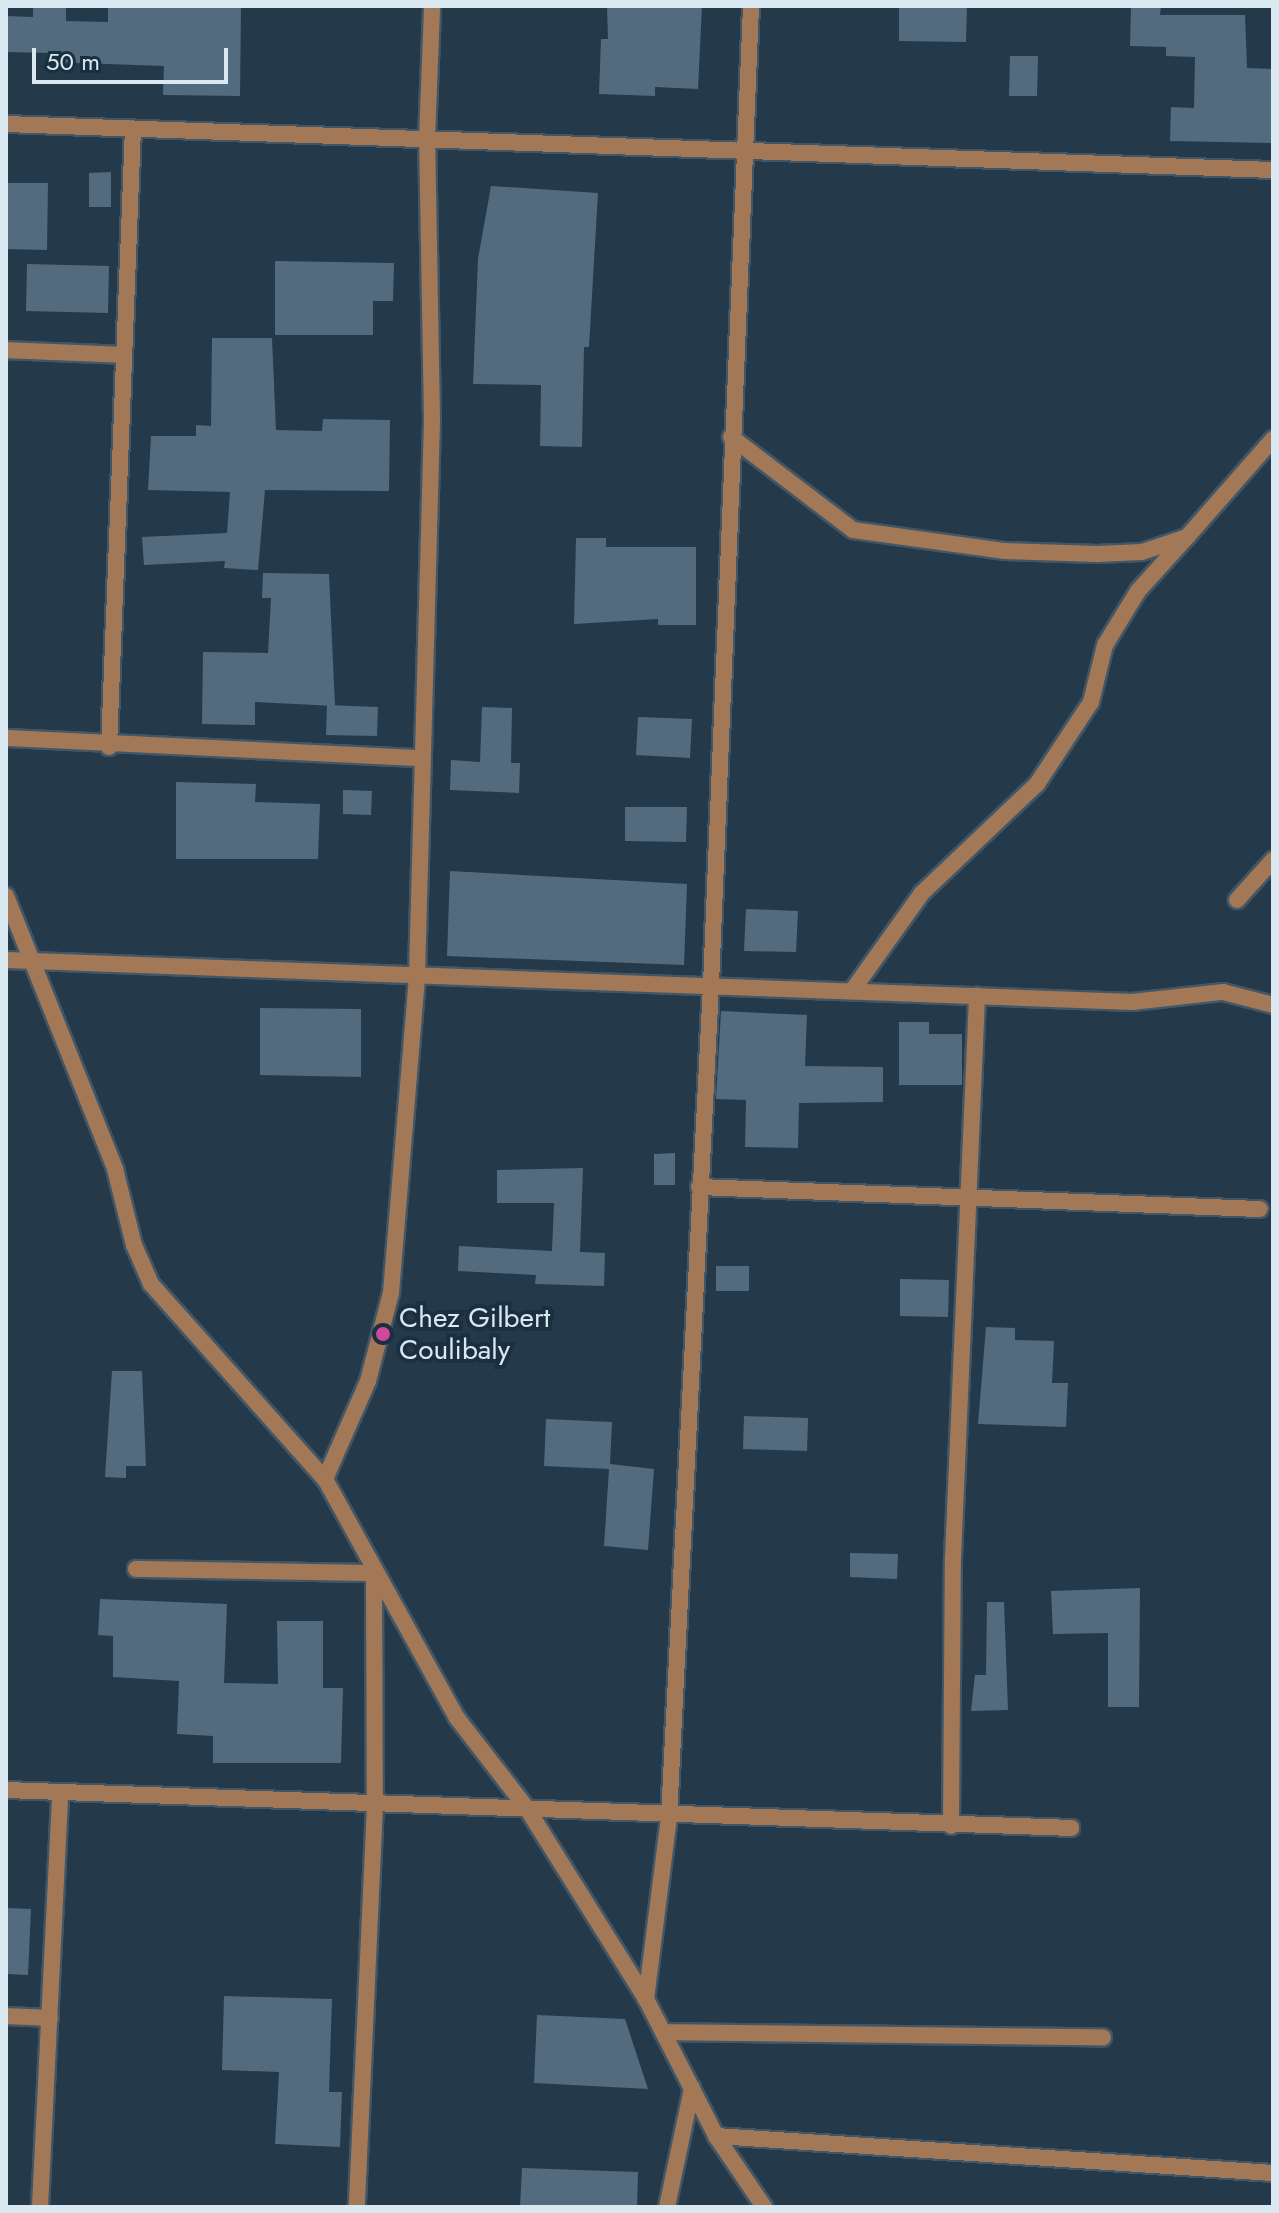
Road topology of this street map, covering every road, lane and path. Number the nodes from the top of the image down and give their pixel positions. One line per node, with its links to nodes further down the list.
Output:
1 (432, 6): 5 (street)
2 (751, 6): 6 (street)
3 (6, 124): 4 (street)
4 (133, 128): 5 (street); 9 (street)
5 (427, 139): 6 (street); 15 (street)
6 (742, 151): 7 (street); 10 (street)
7 (1273, 170)
8 (6, 350): 9 (street)
9 (124, 355): 14 (street)
10 (731, 437): 12 (street); 22 (street)
11 (1273, 439): 12 (street)
12 (1187, 537): 23 (street)
13 (6, 738): 14 (street)
14 (109, 747): 15 (street)
15 (419, 758): 21 (street)
16 (1273, 860): 18 (street)
17 (6, 896): 20 (street)
18 (1237, 900)
19 (6, 960): 20 (street)
20 (34, 961): 21 (street); 29 (street)
21 (417, 975): 22 (street); 29 (street)
22 (711, 985): 23 (street); 26 (street)
23 (852, 991): 24 (street)
24 (977, 996): 25 (street); 27 (street)
25 (1273, 1005)
26 (699, 1187): 27 (street); 36 (street)
27 (971, 1199): 28 (street); 37 (street)
28 (1260, 1209)
29 (325, 1479): 31 (street)
30 (136, 1569): 31 (street)
31 (374, 1573): 34 (street); 35 (street)
32 (6, 1790): 33 (street)
33 (60, 1793): 34 (street); 41 (street)
34 (375, 1805): 35 (street); 48 (street)
35 (528, 1810): 36 (street); 39 (street)
36 (669, 1817): 37 (street); 39 (street)
37 (951, 1826): 38 (street)
38 (1071, 1828)
39 (646, 1999): 42 (street)
40 (6, 2016): 41 (street)
41 (50, 2018): 47 (street)
42 (663, 2032): 43 (street); 44 (street)
43 (1103, 2037)
44 (692, 2088): 45 (street); 49 (street)
45 (716, 2136): 46 (street); 50 (street)
46 (1273, 2173)
47 (40, 2207)
48 (357, 2207)
49 (667, 2207)
50 (764, 2207)

